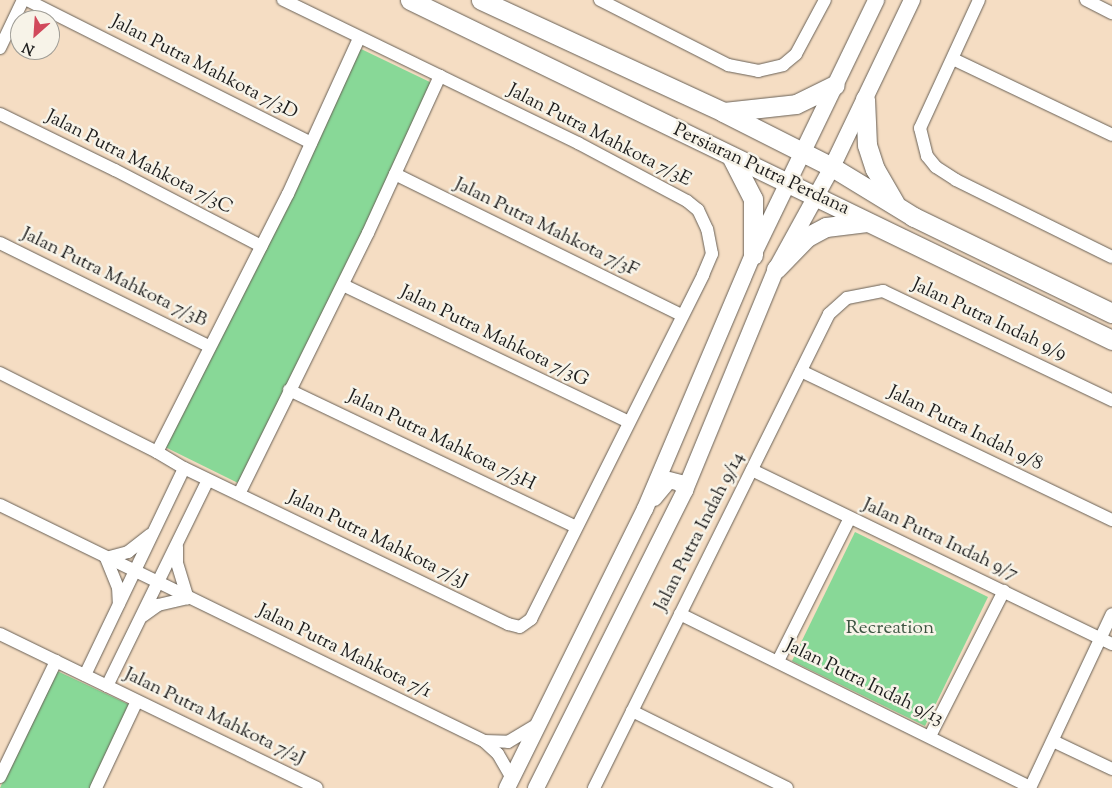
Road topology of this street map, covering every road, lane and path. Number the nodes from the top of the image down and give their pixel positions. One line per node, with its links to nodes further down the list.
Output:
1 (25, 0): 13 (street); 21 (street, Jalan Putra Mahkota 7/3D)
2 (283, 0): 12 (street, Jalan Putra Mahkota 7/3E)
3 (410, 0): 23 (main road, Persiaran Putra Perdana)
4 (480, 0): 18 (main road, Persiaran Putra Perdana)
5 (600, 0): 6 (street)
6 (825, 0)
7 (876, 0): 16 (street)
8 (912, 0): 17 (street)
9 (979, 0): 14 (street)
10 (1086, 0): 11 (street)
11 (1112, 13)
12 (359, 38): 15 (street, Jalan Putra Mahkota 7/3E); 21 (street)
13 (0, 48)
14 (953, 59): 20 (street); 33 (street)
15 (440, 76): 25 (street); 38 (street, Jalan Putra Mahkota 7/3E)
16 (835, 85): 18 (main road); 22 (street)
17 (865, 99): 24 (street); 28 (main road)
18 (723, 112): 22 (main road, Persiaran Putra Perdana)
19 (0, 114): 31 (street, Jalan Putra Mahkota 7/3C)
20 (1112, 134)
21 (311, 143): 31 (street)
22 (802, 154): 24 (main road, Persiaran Putra Perdana); 26 (street)
23 (732, 158): 26 (main road, Persiaran Putra Perdana); 32 (main road)
24 (832, 167): 27 (street); 28 (main road, Persiaran Putra Perdana)
25 (395, 174): 35 (street); 38 (street, Jalan Putra Mahkota 7/3F)
26 (788, 183): 27 (main road, Persiaran Putra Perdana); 32 (street)
27 (816, 196): 29 (main road, Persiaran Putra Perdana); 34 (street)
28 (914, 217): 37 (main road, Persiaran Putra Perdana)
29 (871, 221): 34 (main road); 39 (main road, Persiaran Putra Perdana)
30 (0, 243): 40 (street, Jalan Putra Mahkota 7/3B)
31 (261, 246): 40 (street)
32 (753, 255): 53 (street)
33 (1112, 257)
34 (776, 269): 50 (street)
35 (342, 285): 43 (street); 45 (street, Jalan Putra Mahkota 7/3G)
36 (847, 298): 41 (street, Jalan Putra Indah 9/14); 44 (street, Jalan Putra Indah 9/9)
37 (1112, 313)
38 (682, 315): 45 (street, Jalan Putra Mahkota 7/3E)
39 (1112, 340)
40 (210, 347): 46 (street)
41 (801, 371): 48 (street, Jalan Putra Indah 9/14); 55 (street, Jalan Putra Indah 9/8)
42 (0, 373): 46 (street, Jalan Putra Mahkota 7/3J)
43 (289, 390): 51 (street); 56 (street, Jalan Putra Mahkota 7/3H)
44 (1112, 400)
45 (629, 422): 56 (street, Jalan Putra Mahkota 7/3E)
46 (158, 452): 47 (street, Jalan Putra Mahkota 7/3J)
47 (184, 468): 49 (street, Jalan Putra Mahkota 7/3J); 57 (street)
48 (752, 470): 54 (street, Jalan Putra Indah 9/7); 66 (street, Jalan Putra Indah 9/14)
49 (208, 480): 51 (street, Jalan Putra Mahkota 7/3J); 58 (street)
50 (685, 490): 53 (street); 86 (street)
51 (239, 494): 64 (street, Jalan Putra Mahkota 7/3J)
52 (0, 506): 59 (street, Jalan Putra Mahkota 7/1)
53 (645, 509): 76 (street)
54 (850, 518): 62 (street, Jalan Putra Indah 9/7); 72 (street)
55 (1112, 520)
56 (576, 527): 64 (street, Jalan Putra Mahkota 7/3E)
57 (154, 531): 59 (street); 60 (street)
58 (179, 538): 61 (street); 63 (street)
59 (106, 558): 60 (street, Jalan Putra Mahkota 7/1); 65 (street)
60 (135, 572): 61 (street, Jalan Putra Mahkota 7/1); 65 (street)
61 (158, 583): 63 (street, Jalan Putra Mahkota 7/1); 68 (street)
62 (1004, 591): 70 (street, Jalan Putra Indah 9/7); 77 (street)
63 (188, 598): 68 (street); 78 (street, Jalan Putra Mahkota 7/1)
64 (542, 598)
65 (118, 609): 73 (street)
66 (680, 614): 72 (street, Jalan Putra Indah 9/13); 75 (street, Jalan Putra Indah 9/14)
67 (1112, 614): 70 (street)
68 (141, 618): 73 (street)
69 (0, 634): 71 (street, Jalan Putra Mahkota 7/2J)
70 (1106, 642): 79 (street)
71 (56, 661): 73 (street, Jalan Putra Mahkota 7/2J); 81 (street)
72 (778, 661): 77 (street, Jalan Putra Indah 9/13)
73 (96, 680): 74 (street, Jalan Putra Mahkota 7/2J)
74 (138, 701): 84 (street); 85 (street, Jalan Putra Mahkota 7/2J)
75 (632, 711): 87 (street, Jalan Putra Indah 9/14); 88 (street)
76 (538, 724): 78 (street, Jalan Putra Mahkota 7/1); 82 (street)
77 (930, 736): 83 (street, Jalan Putra Indah 9/13)
78 (484, 740): 82 (street, Jalan Putra Mahkota 7/1)
79 (1053, 741): 80 (street); 83 (street)
80 (1112, 769)
81 (1, 770)
82 (509, 783)
83 (1030, 787)
84 (96, 788)
85 (317, 788)
86 (536, 788)
87 (594, 788)
88 (787, 788)

